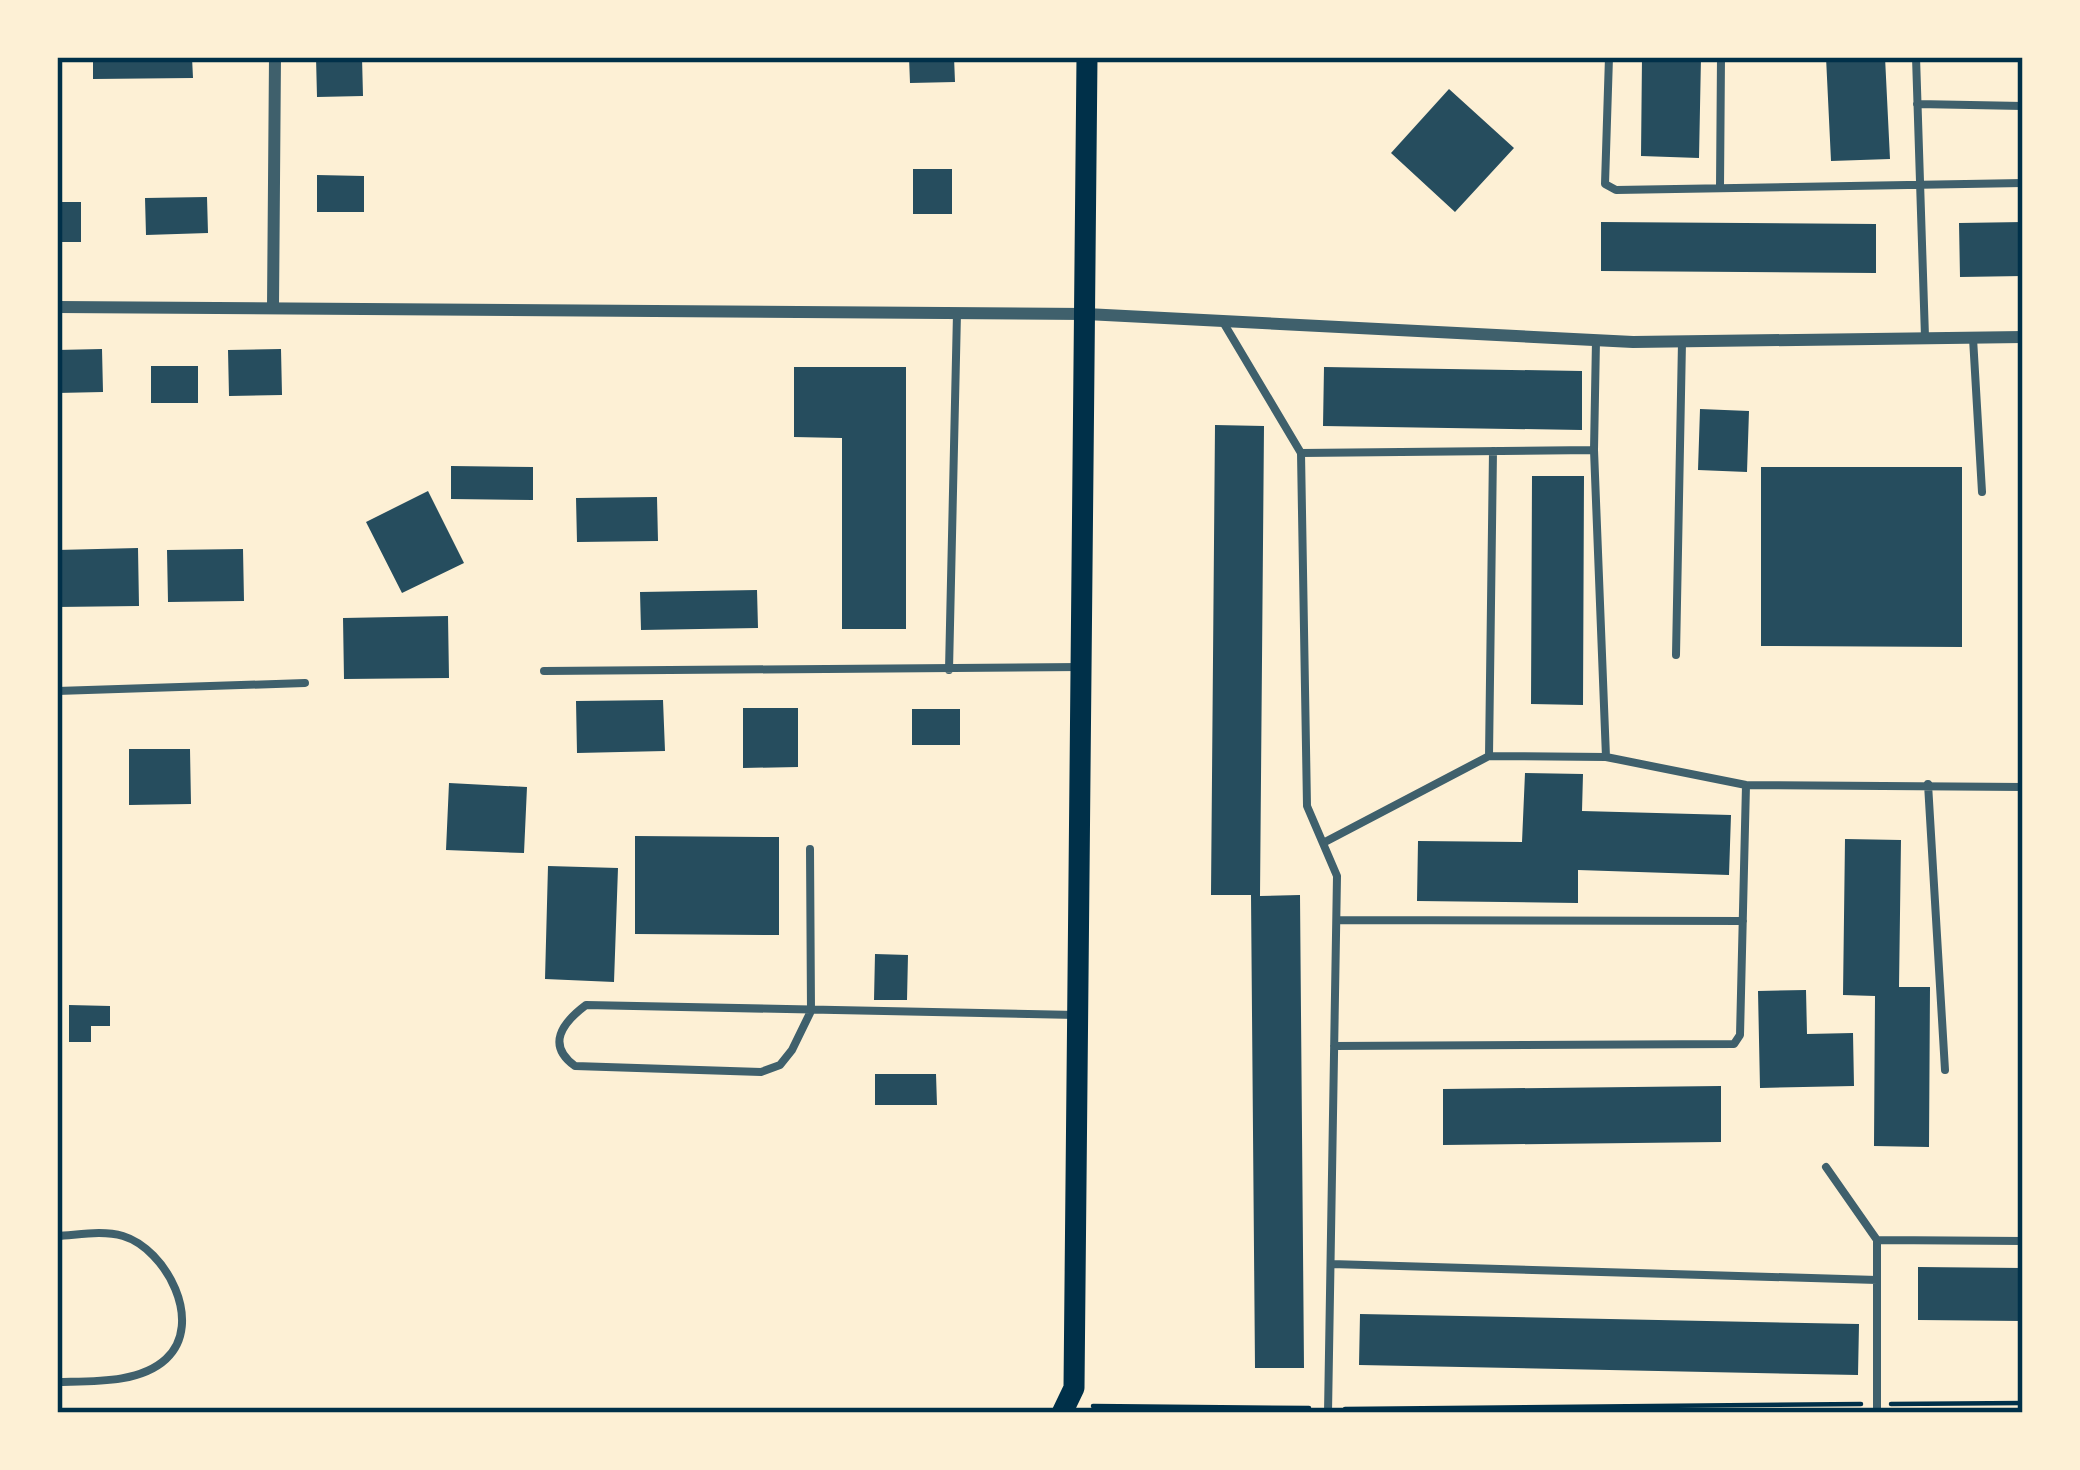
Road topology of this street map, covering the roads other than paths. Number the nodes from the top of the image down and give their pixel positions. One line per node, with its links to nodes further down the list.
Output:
1 (275, 57): 12 (street)
2 (1088, 57): 14 (main road)
3 (1609, 57): 10 (lane)
4 (1721, 57): 10 (lane)
5 (1916, 57): 6 (lane)
6 (1916, 104): 7 (lane); 9 (lane)
7 (2023, 106)
8 (2023, 183): 9 (lane)
9 (1920, 184): 10 (lane); 17 (lane)
10 (1720, 188)
11 (57, 307): 12 (street)
12 (273, 307): 13 (street)
13 (957, 313): 14 (street); 27 (lane)
14 (1086, 314): 15 (street); 26 (main road)
15 (1222, 321): 19 (street); 23 (lane)
16 (2023, 337): 18 (street)
17 (1925, 338): 18 (street); 20 (street)
18 (1973, 338): 24 (lane)
19 (1596, 340): 20 (street); 21 (lane)
20 (1682, 341): 25 (lane)
21 (1594, 450): 22 (lane); 32 (lane)
22 (1493, 451): 23 (lane); 31 (lane)
23 (1301, 453): 36 (lane)
24 (1982, 493)
25 (1676, 655)
26 (1082, 667): 27 (lane); 41 (main road)
27 (949, 670): 28 (lane)
28 (544, 671)
29 (305, 683): 30 (lane)
30 (57, 691)
31 (1489, 756): 32 (lane); 36 (lane)
32 (1606, 757): 34 (lane)
33 (1928, 784): 34 (lane); 35 (lane); 43 (lane)
34 (1746, 785): 39 (lane)
35 (2023, 787)
36 (1323, 844): 38 (lane)
37 (810, 849): 40 (lane)
38 (1336, 920): 39 (lane); 42 (lane)
39 (1743, 921): 42 (lane)
40 (811, 1011): 40 (lane); 41 (lane)
41 (1078, 1015): 51 (main road)
42 (1334, 1046): 48 (lane)
43 (1945, 1070)
44 (1826, 1167): 46 (lane)
45 (57, 1236): 50 (lane)
46 (1877, 1240): 47 (lane); 49 (lane)
47 (2023, 1241)
48 (1330, 1264): 49 (lane); 53 (lane)
49 (1877, 1280): 52 (lane)
50 (57, 1382)
51 (1082, 1402): 54 (main road)
52 (1877, 1408)
53 (1328, 1411)
54 (1062, 1413)

